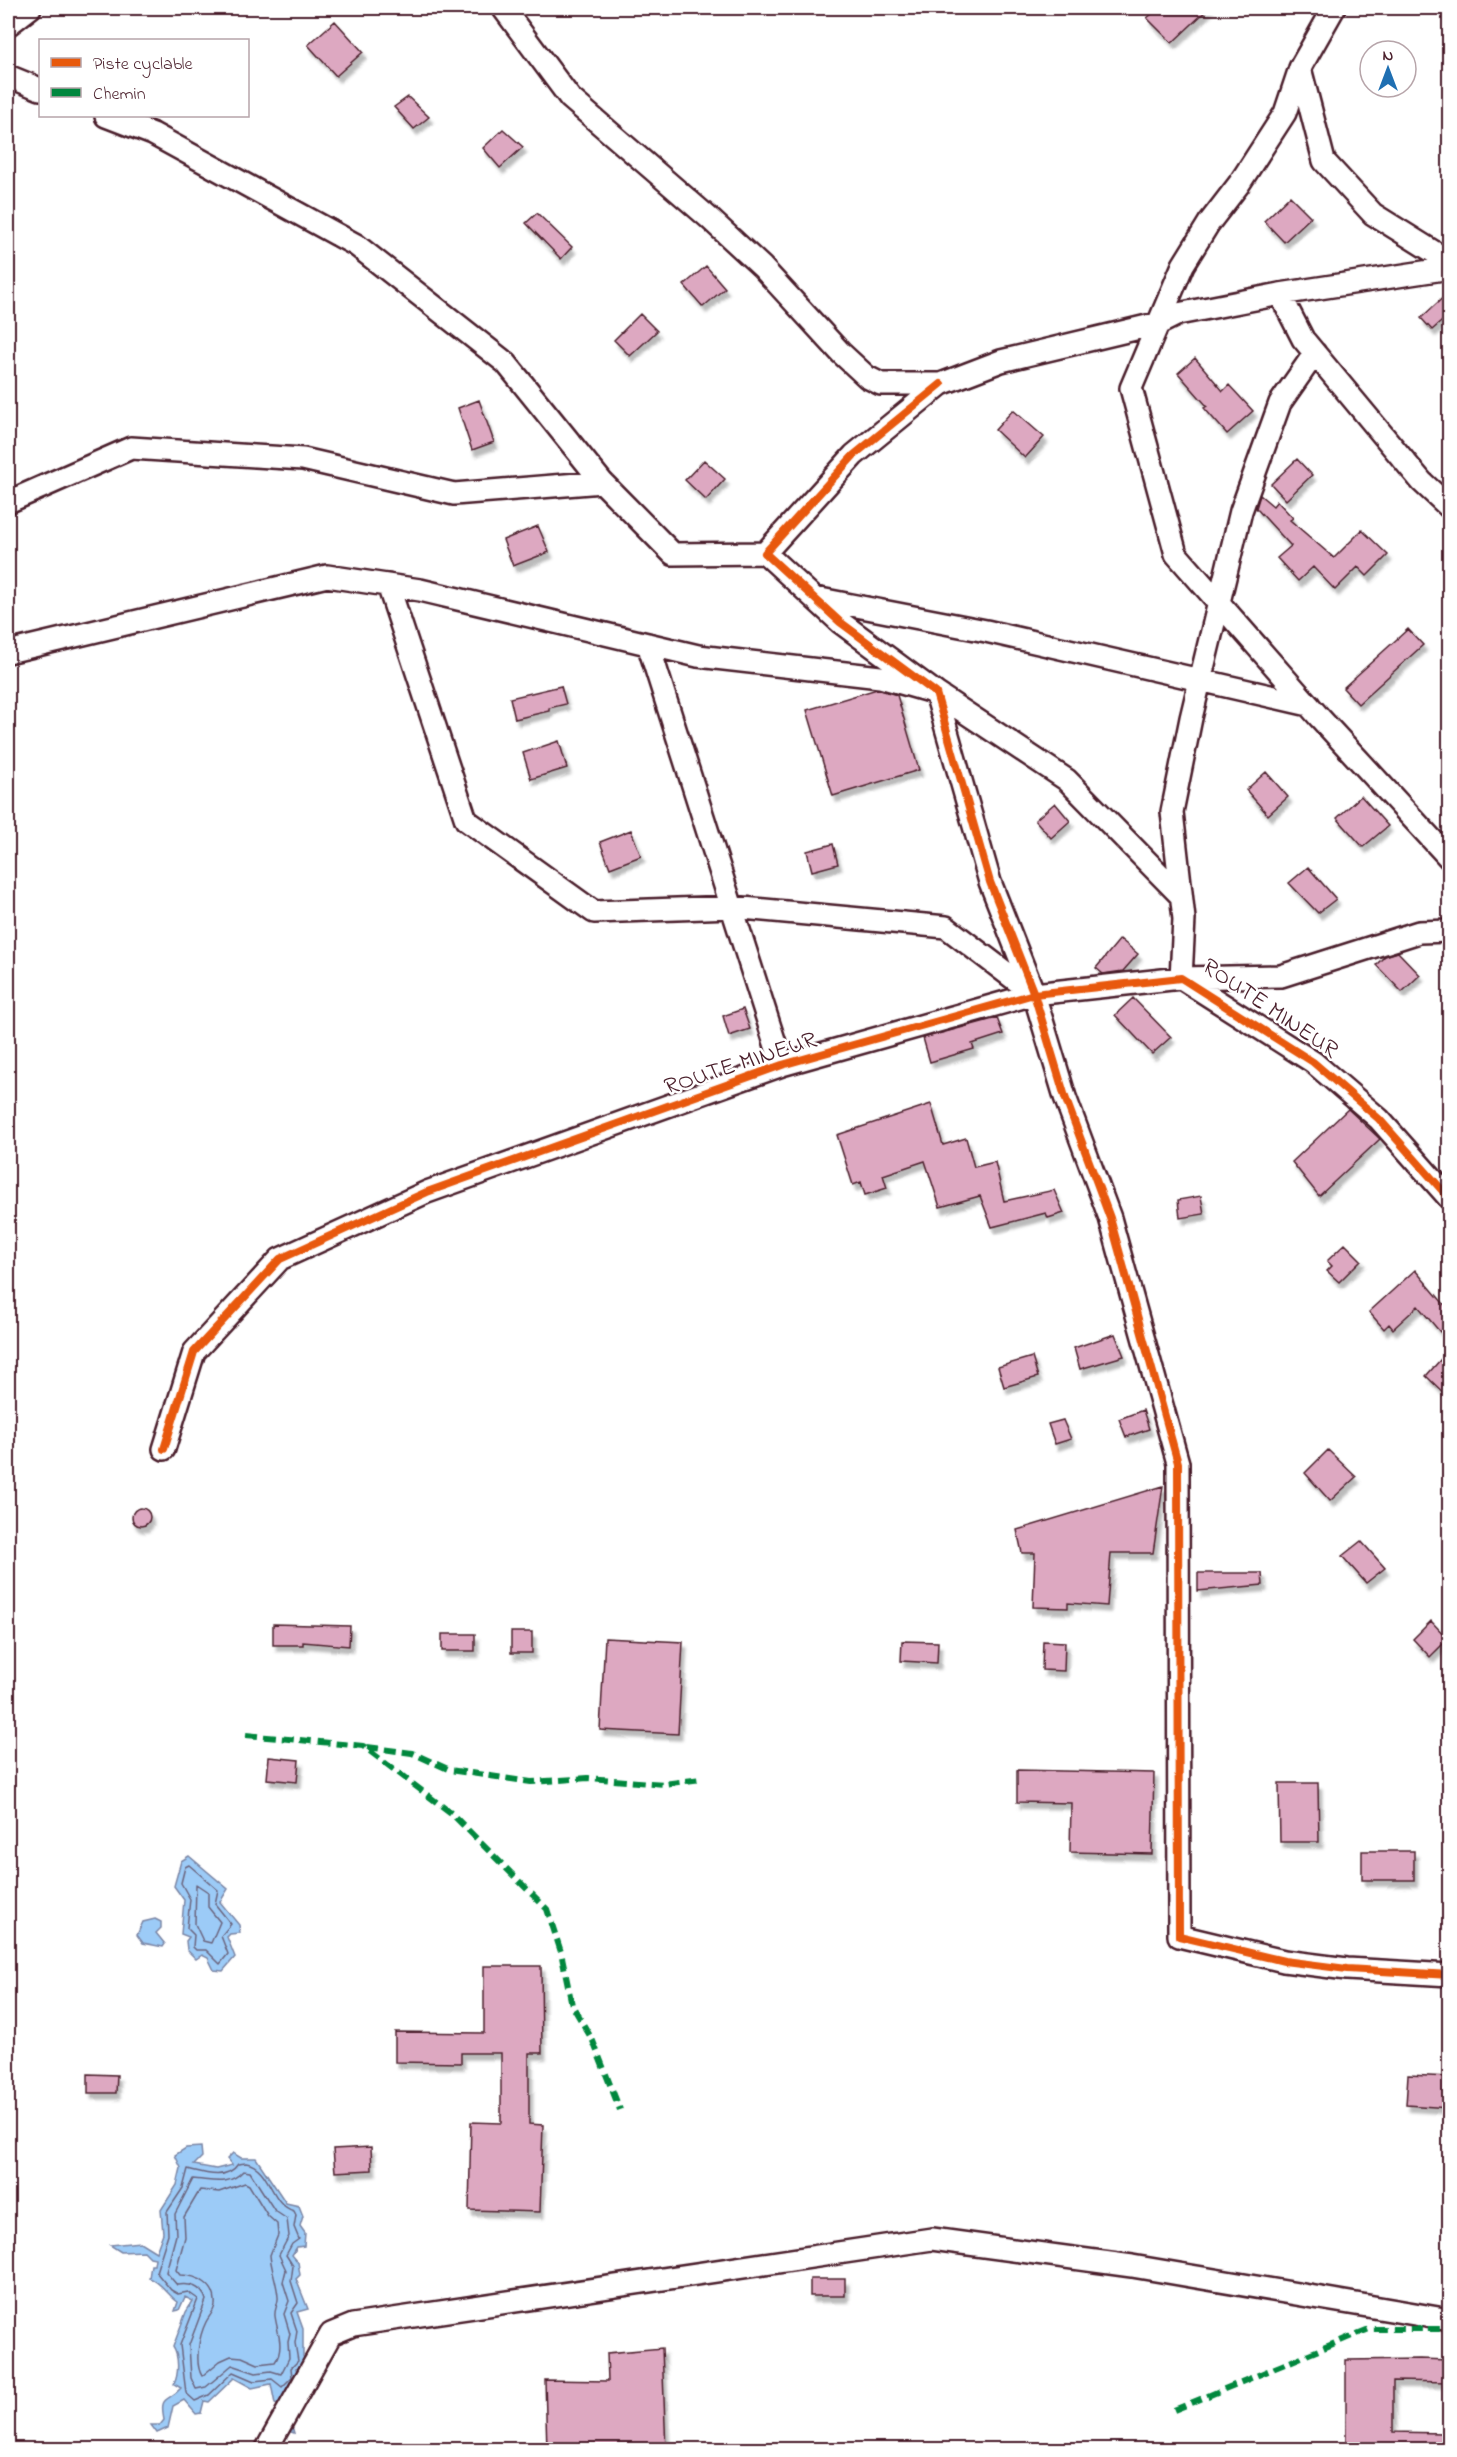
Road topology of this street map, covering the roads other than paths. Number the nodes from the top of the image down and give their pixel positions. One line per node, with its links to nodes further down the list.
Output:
1 (30, 8): 4 (street)
2 (503, 8): 14 (street)
3 (1334, 8): 5 (street)
4 (8, 25)
5 (1300, 68): 9 (street); 12 (street)
6 (8, 76): 7 (street)
7 (39, 89)
8 (109, 117): 15 (street)
9 (1449, 262)
10 (1449, 268): 11 (street)
11 (1280, 294): 12 (street); 13 (street)
12 (1160, 323): 14 (street); 21 (street)
13 (1315, 353): 17 (street); 21 (street)
14 (942, 384): 18 (street)
15 (602, 482): 16 (street); 18 (street)
16 (8, 502)
17 (1449, 508)
18 (765, 553): 20 (street)
19 (388, 585): 22 (street); 23 (street); 29 (street)
20 (815, 598): 24 (street); 25 (street)
21 (1218, 601): 24 (street); 26 (street)
22 (648, 644): 25 (street); 29 (street)
23 (8, 652)
24 (1202, 680): 26 (street); 28 (street)
25 (936, 693): 28 (street); 32 (street)
26 (1309, 705): 27 (street)
27 (1449, 859)
28 (1181, 896): 31 (street)
29 (732, 907): 32 (street); 33 (street)
30 (1449, 930): 31 (street)
31 (1181, 978): 32 (street, ROUTE MINEUR); 34 (street, ROUTE MINEUR)
32 (1034, 994): 33 (street, ROUTE MINEUR); 36 (street)
33 (782, 1065): 35 (street, ROUTE MINEUR)
34 (1449, 1199)
35 (164, 1449)
36 (1449, 1975)
37 (1449, 2320): 38 (street)
38 (266, 2450)

